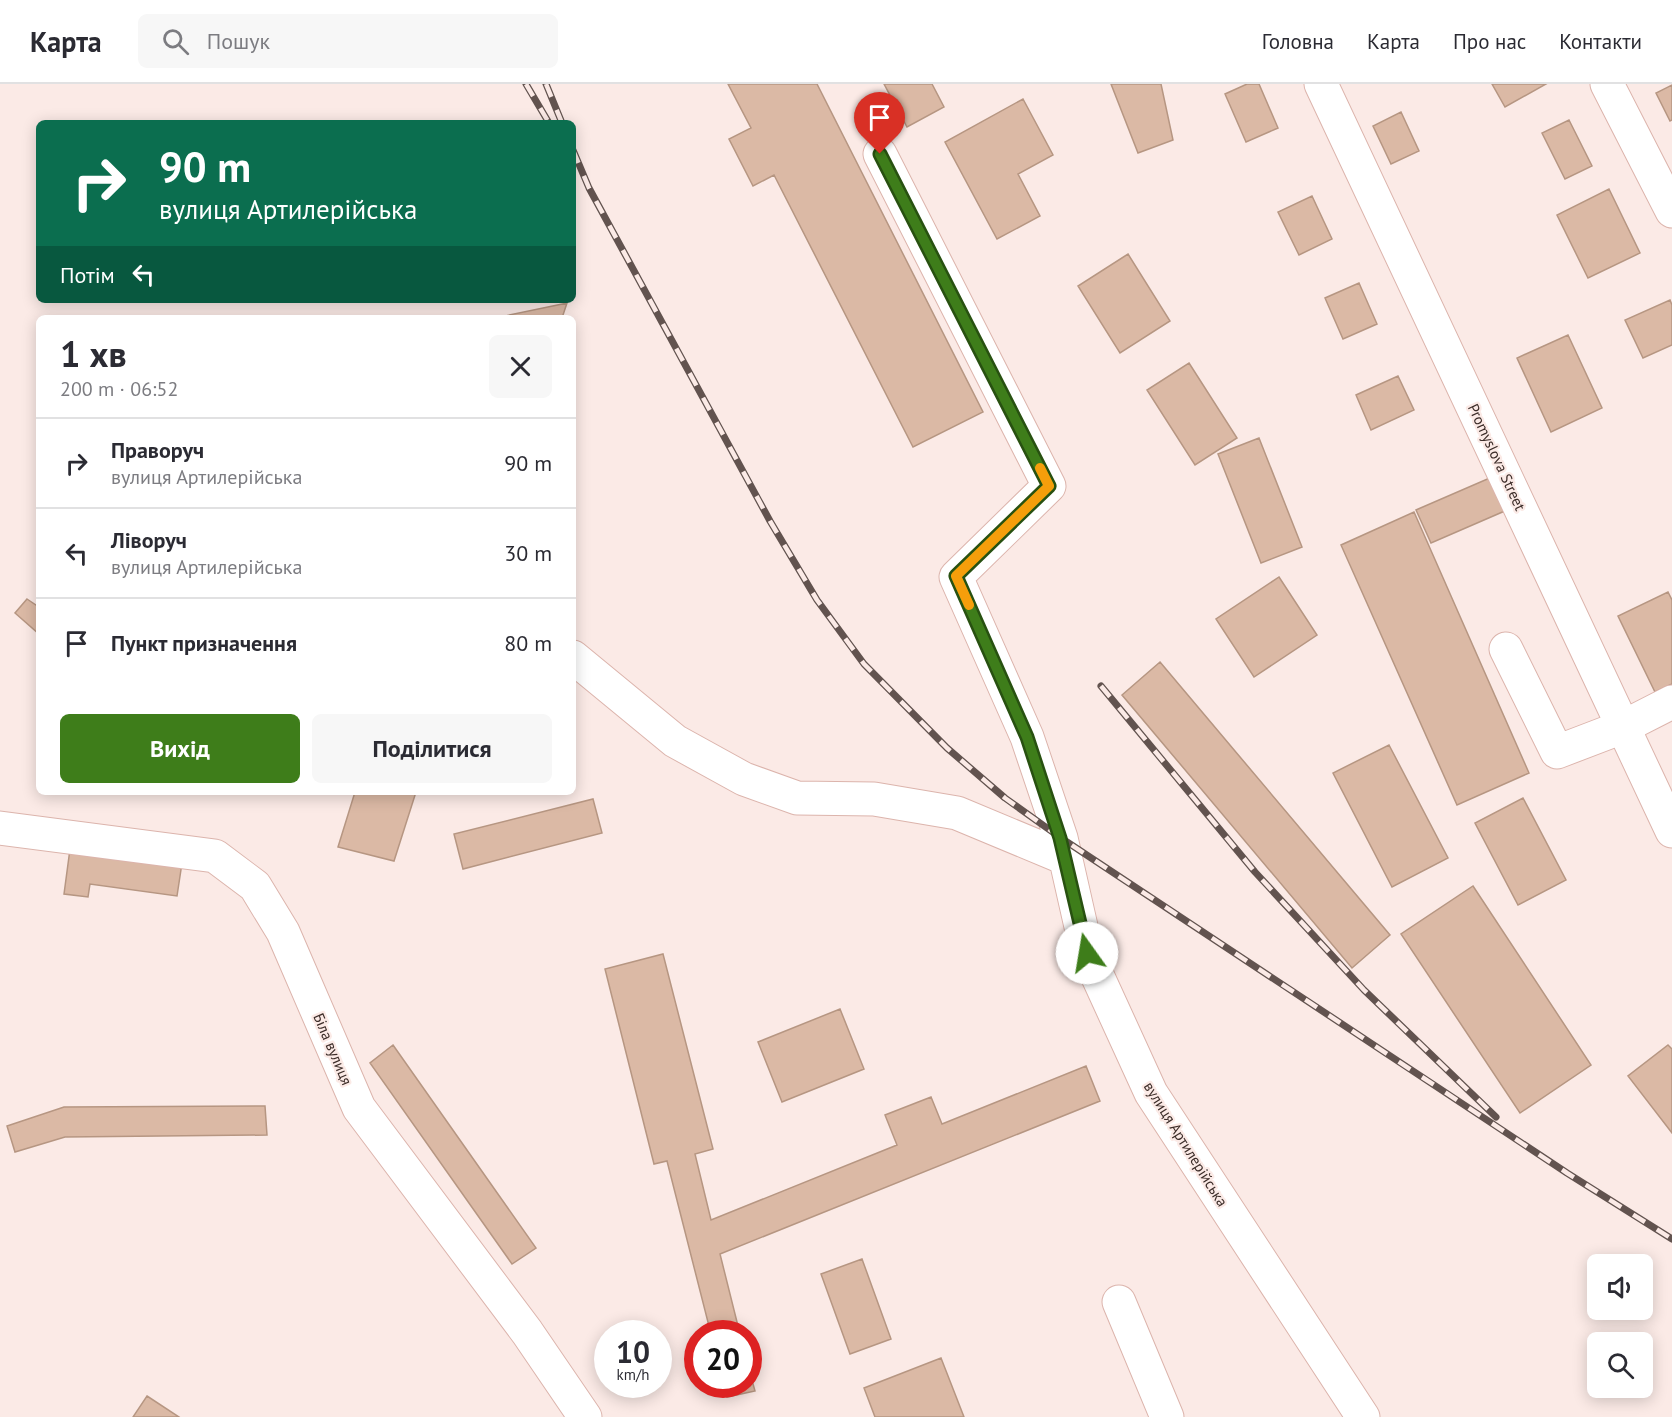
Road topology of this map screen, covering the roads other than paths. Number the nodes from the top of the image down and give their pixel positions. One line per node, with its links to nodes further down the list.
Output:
1 (1321, 84): 8 (street, Promyslova Street)
2 (1607, 84): 4 (street)
3 (880, 154): 11 (street, вулиця Артилерійська)
4 (1672, 211)
5 (1506, 649): 8 (street)
6 (576, 659): 11 (street)
7 (1672, 702): 8 (street)
8 (1625, 726): 10 (street, Promyslova Street)
9 (0, 828): 13 (street, Біла вулиця)
10 (1672, 831)
11 (1065, 858): 15 (street, вулиця Артилерійська)
12 (1119, 1302): 14 (street)
13 (585, 1417)
14 (1167, 1417)
15 (1363, 1417)

